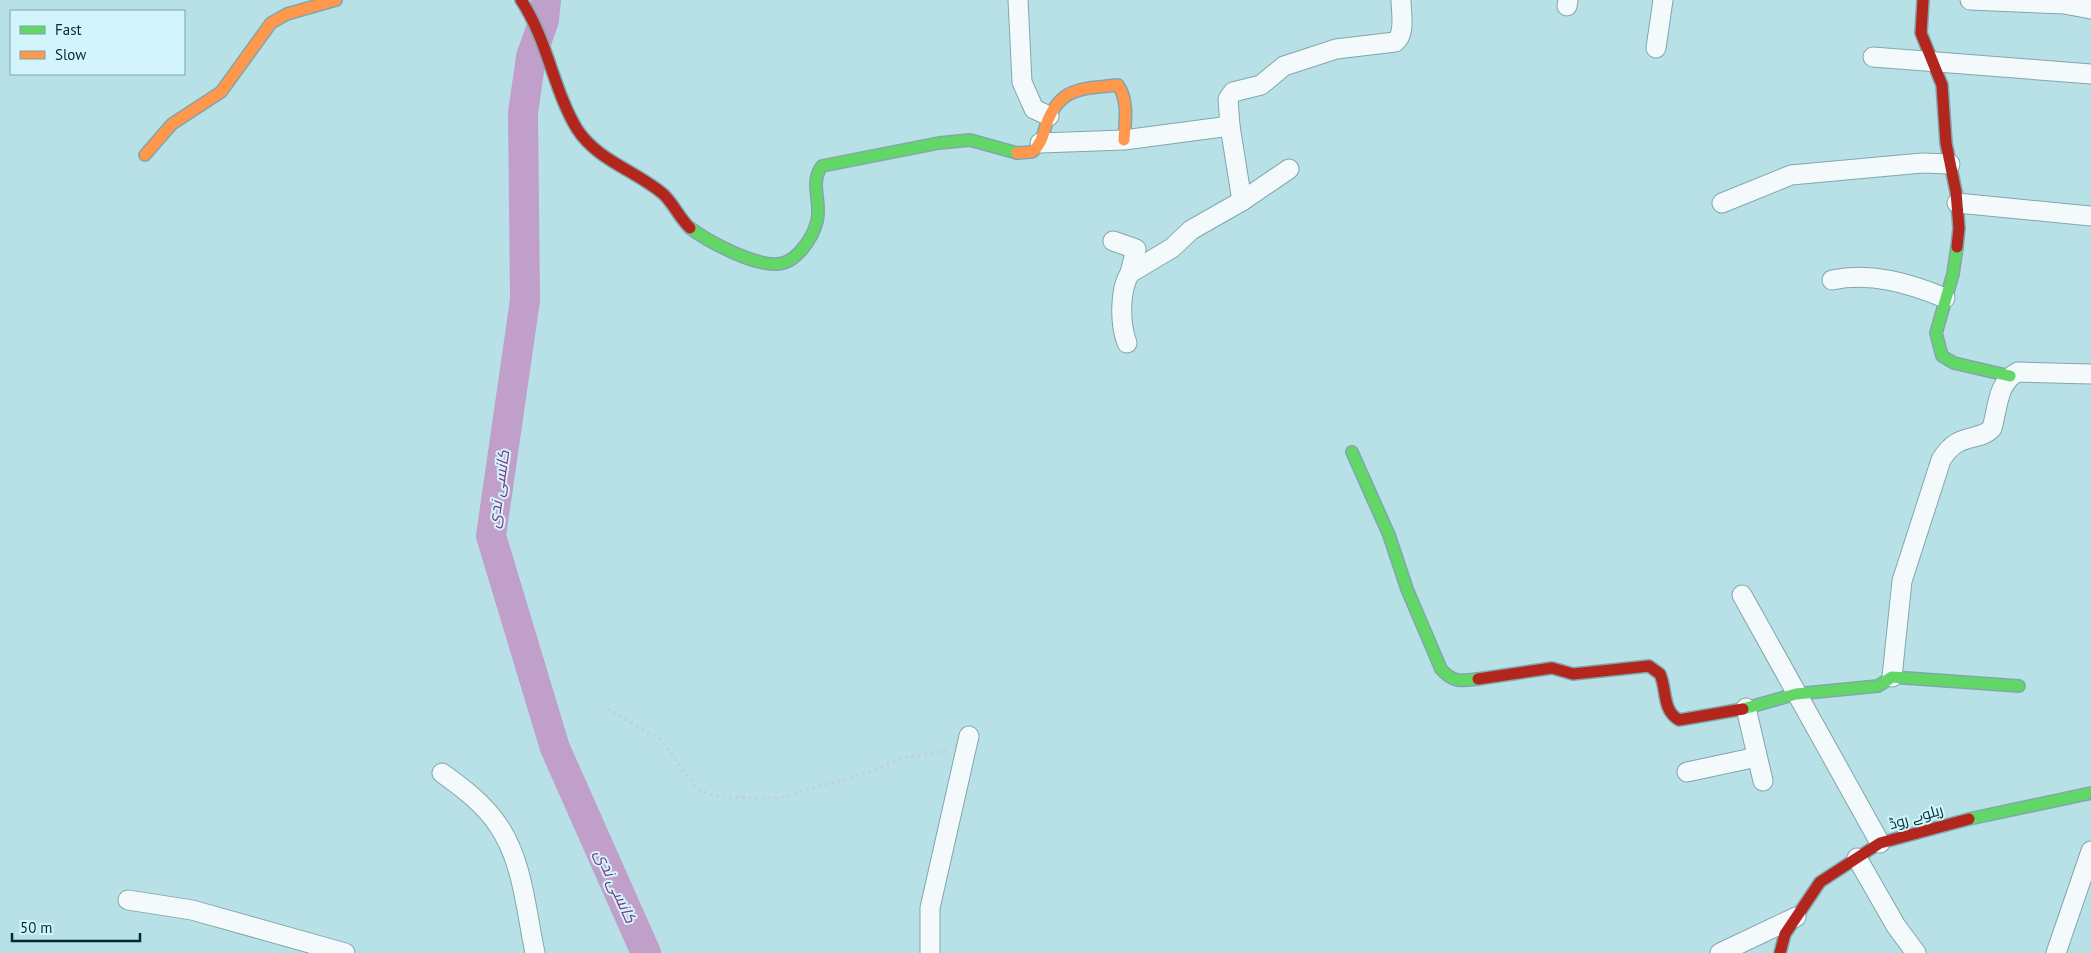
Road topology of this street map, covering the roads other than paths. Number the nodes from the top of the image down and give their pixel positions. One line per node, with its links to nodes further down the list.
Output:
1 (336, 0): 17 (street)
2 (521, 0): 16 (street)
3 (1018, 0): 13 (street)
4 (1401, 0): 14 (street)
5 (1663, 0): 9 (street)
6 (1923, 0): 11 (street)
7 (1970, 0): 8 (street)
8 (2091, 9)
9 (1656, 48)
10 (1873, 57): 11 (street)
11 (1931, 60): 12 (street); 18 (street)
12 (2091, 74)
13 (1049, 116): 15 (street); 16 (street)
14 (1230, 126): 15 (street); 20 (street)
15 (1124, 140): 16 (street)
16 (1040, 142)
17 (145, 155)
18 (1950, 164): 21 (street); 22 (street)
19 (1289, 169): 20 (street)
20 (1242, 201): 25 (street)
21 (1722, 203)
22 (1957, 203): 23 (street); 27 (street)
23 (2091, 216)
24 (1114, 241): 25 (street)
25 (1130, 273): 28 (street)
26 (1832, 280): 27 (street)
27 (1945, 298): 30 (street)
28 (1127, 344)
29 (2091, 374): 30 (street)
30 (2010, 376): 33 (street)
31 (1352, 452): 36 (street)
32 (1742, 596): 35 (street)
33 (1892, 677): 34 (street); 35 (street)
34 (2019, 686)
35 (1796, 694): 36 (street); 43 (street)
36 (1746, 708): 38 (street)
37 (967, 742): 51 (street)
38 (1757, 757): 39 (street); 41 (street)
39 (1687, 772)
40 (442, 773): 50 (street)
41 (1763, 781)
42 (2091, 793): 43 (street, ریلوے روڈ)
43 (1880, 843): 45 (street, ریلوے روڈ)
44 (2091, 851): 55 (street)
45 (1858, 858): 47 (street, ریلوے روڈ); 54 (street)
46 (128, 900): 48 (street)
47 (1797, 916): 52 (street); 53 (street, ریلوے روڈ)
48 (322, 950): 49 (street)
49 (345, 953)
50 (535, 953)
51 (930, 953)
52 (1720, 953)
53 (1780, 953)
54 (1916, 953)
55 (2056, 953)

